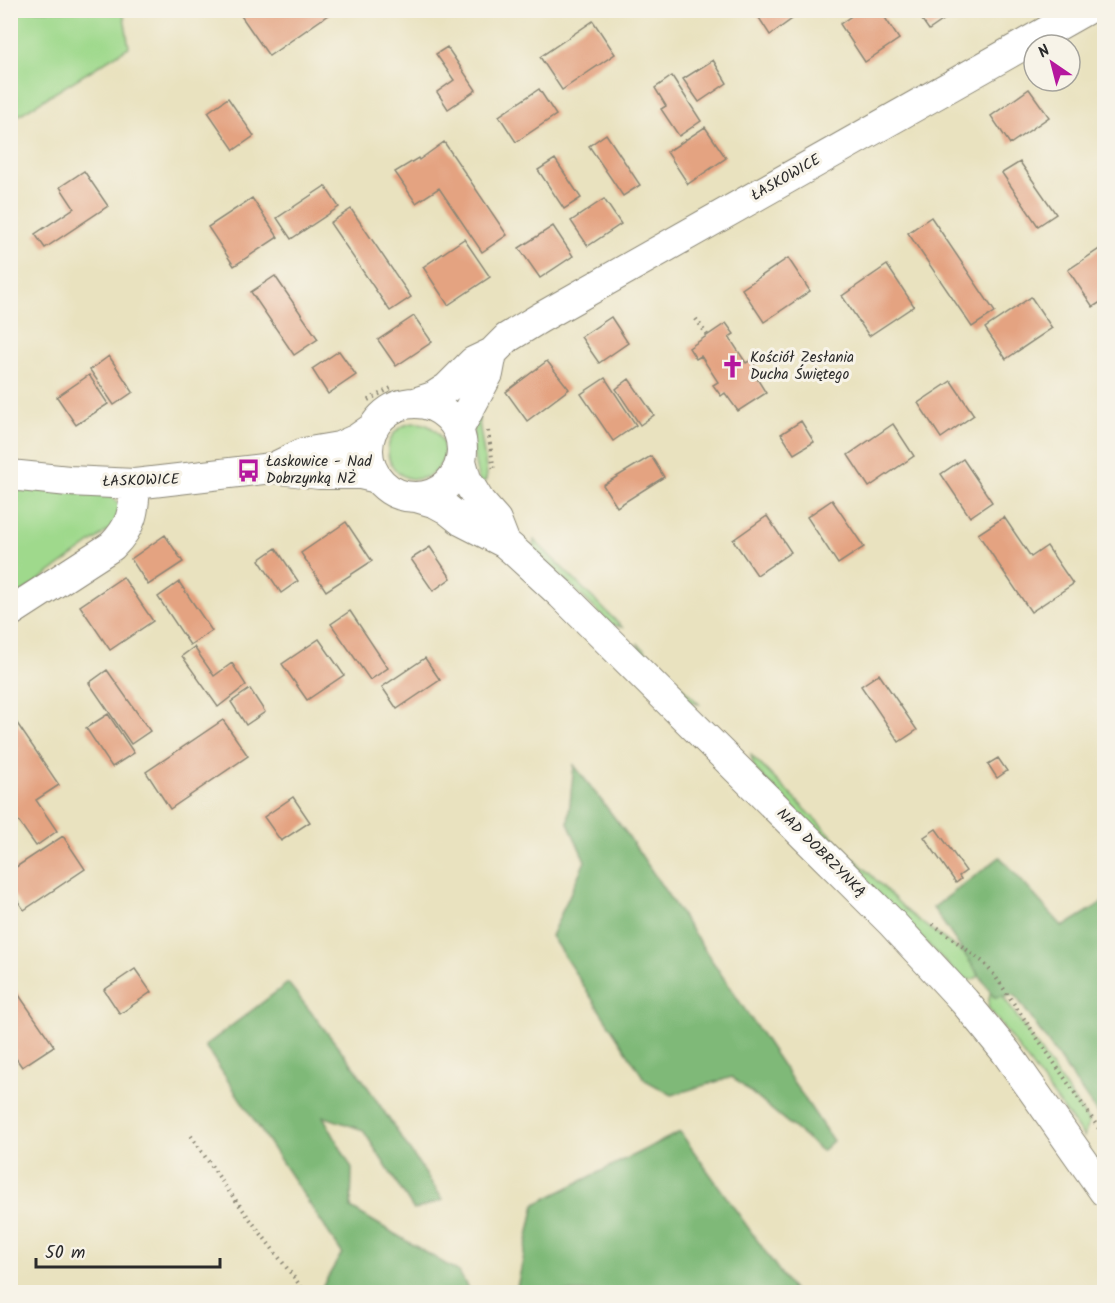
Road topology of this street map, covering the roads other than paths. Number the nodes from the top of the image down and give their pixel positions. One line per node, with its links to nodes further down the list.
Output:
1 (1085, 10): 2 (street, ŁASKOWICE)
2 (492, 353): 3 (street, ŁASKOWICE); 5 (street)
3 (407, 393): 4 (street); 5 (street)
4 (367, 416): 7 (street, ŁASKOWICE); 9 (street)
5 (458, 430): 6 (street)
6 (461, 461): 11 (street); 12 (street, NAD DOBRZYNKĄ)
7 (272, 468): 9 (street, ŁASKOWICE); 10 (street, ŁASKOWICE)
8 (10, 475): 10 (street, ŁASKOWICE)
9 (377, 478): 11 (street)
10 (135, 484): 13 (street)
11 (416, 497): 12 (street, NAD DOBRZYNKĄ)
12 (505, 543): 14 (street, NAD DOBRZYNKĄ)
13 (10, 612)
14 (1104, 1191)

